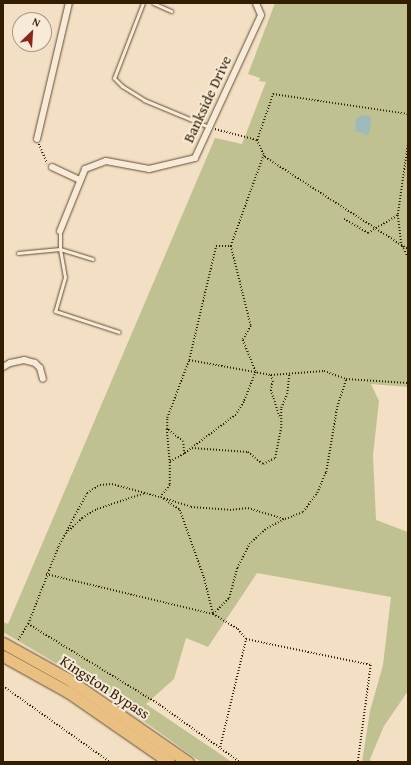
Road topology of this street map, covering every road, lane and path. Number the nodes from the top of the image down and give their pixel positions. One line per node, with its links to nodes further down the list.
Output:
1 (70, 3): 8 (street)
2 (143, 3): 7 (lane)
3 (153, 3): 5 (lane)
4 (256, 3): 7 (street, Bankside Drive)
5 (171, 11)
6 (408, 114): 9 (path)
7 (209, 127): 9 (path); 13 (street, Bankside Drive)
8 (37, 139): 12 (path)
9 (257, 140): 11 (path)
10 (408, 145): 14 (path)
11 (264, 155): 16 (path); 18 (path)
12 (52, 167): 13 (street)
13 (80, 180): 17 (street, Bankside Drive)
14 (398, 215): 16 (path); 19 (path)
15 (344, 219): 16 (path)
16 (378, 229): 19 (path)
17 (60, 231): 20 (lane)
18 (231, 246): 26 (path); 28 (path)
19 (402, 246): 21 (path); 23 (path)
20 (60, 249): 22 (lane); 24 (lane); 25 (lane)
21 (408, 249)
22 (18, 253)
23 (408, 257)
24 (92, 259)
25 (119, 332)
26 (189, 360): 28 (path); 35 (path)
27 (3, 367): 31 (street)
28 (256, 372): 29 (path); 36 (path)
29 (271, 375): 30 (path); 34 (path)
30 (289, 375): 32 (path); 34 (path)
31 (43, 379)
32 (346, 379): 33 (path); 41 (path)
33 (408, 383)
34 (281, 418): 36 (path)
35 (167, 429): 37 (path); 38 (path)
36 (192, 448): 37 (path)
37 (184, 454): 38 (path)
38 (170, 462): 40 (path)
39 (146, 492): 40 (path); 42 (path); 42 (path)
40 (161, 497): 41 (path); 44 (path)
41 (285, 519): 44 (path)
42 (65, 534): 43 (path)
43 (46, 574): 44 (path); 45 (path)
44 (213, 614): 46 (path)
45 (28, 624): 47 (path); 50 (path)
46 (246, 639): 50 (path); 55 (path)
47 (8, 646): 53 (highway, Kingston Bypass)
48 (3, 656): 52 (highway, Kingston Bypass)
49 (3, 686): 51 (path)
50 (220, 748): 54 (path)
51 (110, 762)
52 (169, 762)
53 (188, 762)
54 (240, 762)
55 (358, 762)

